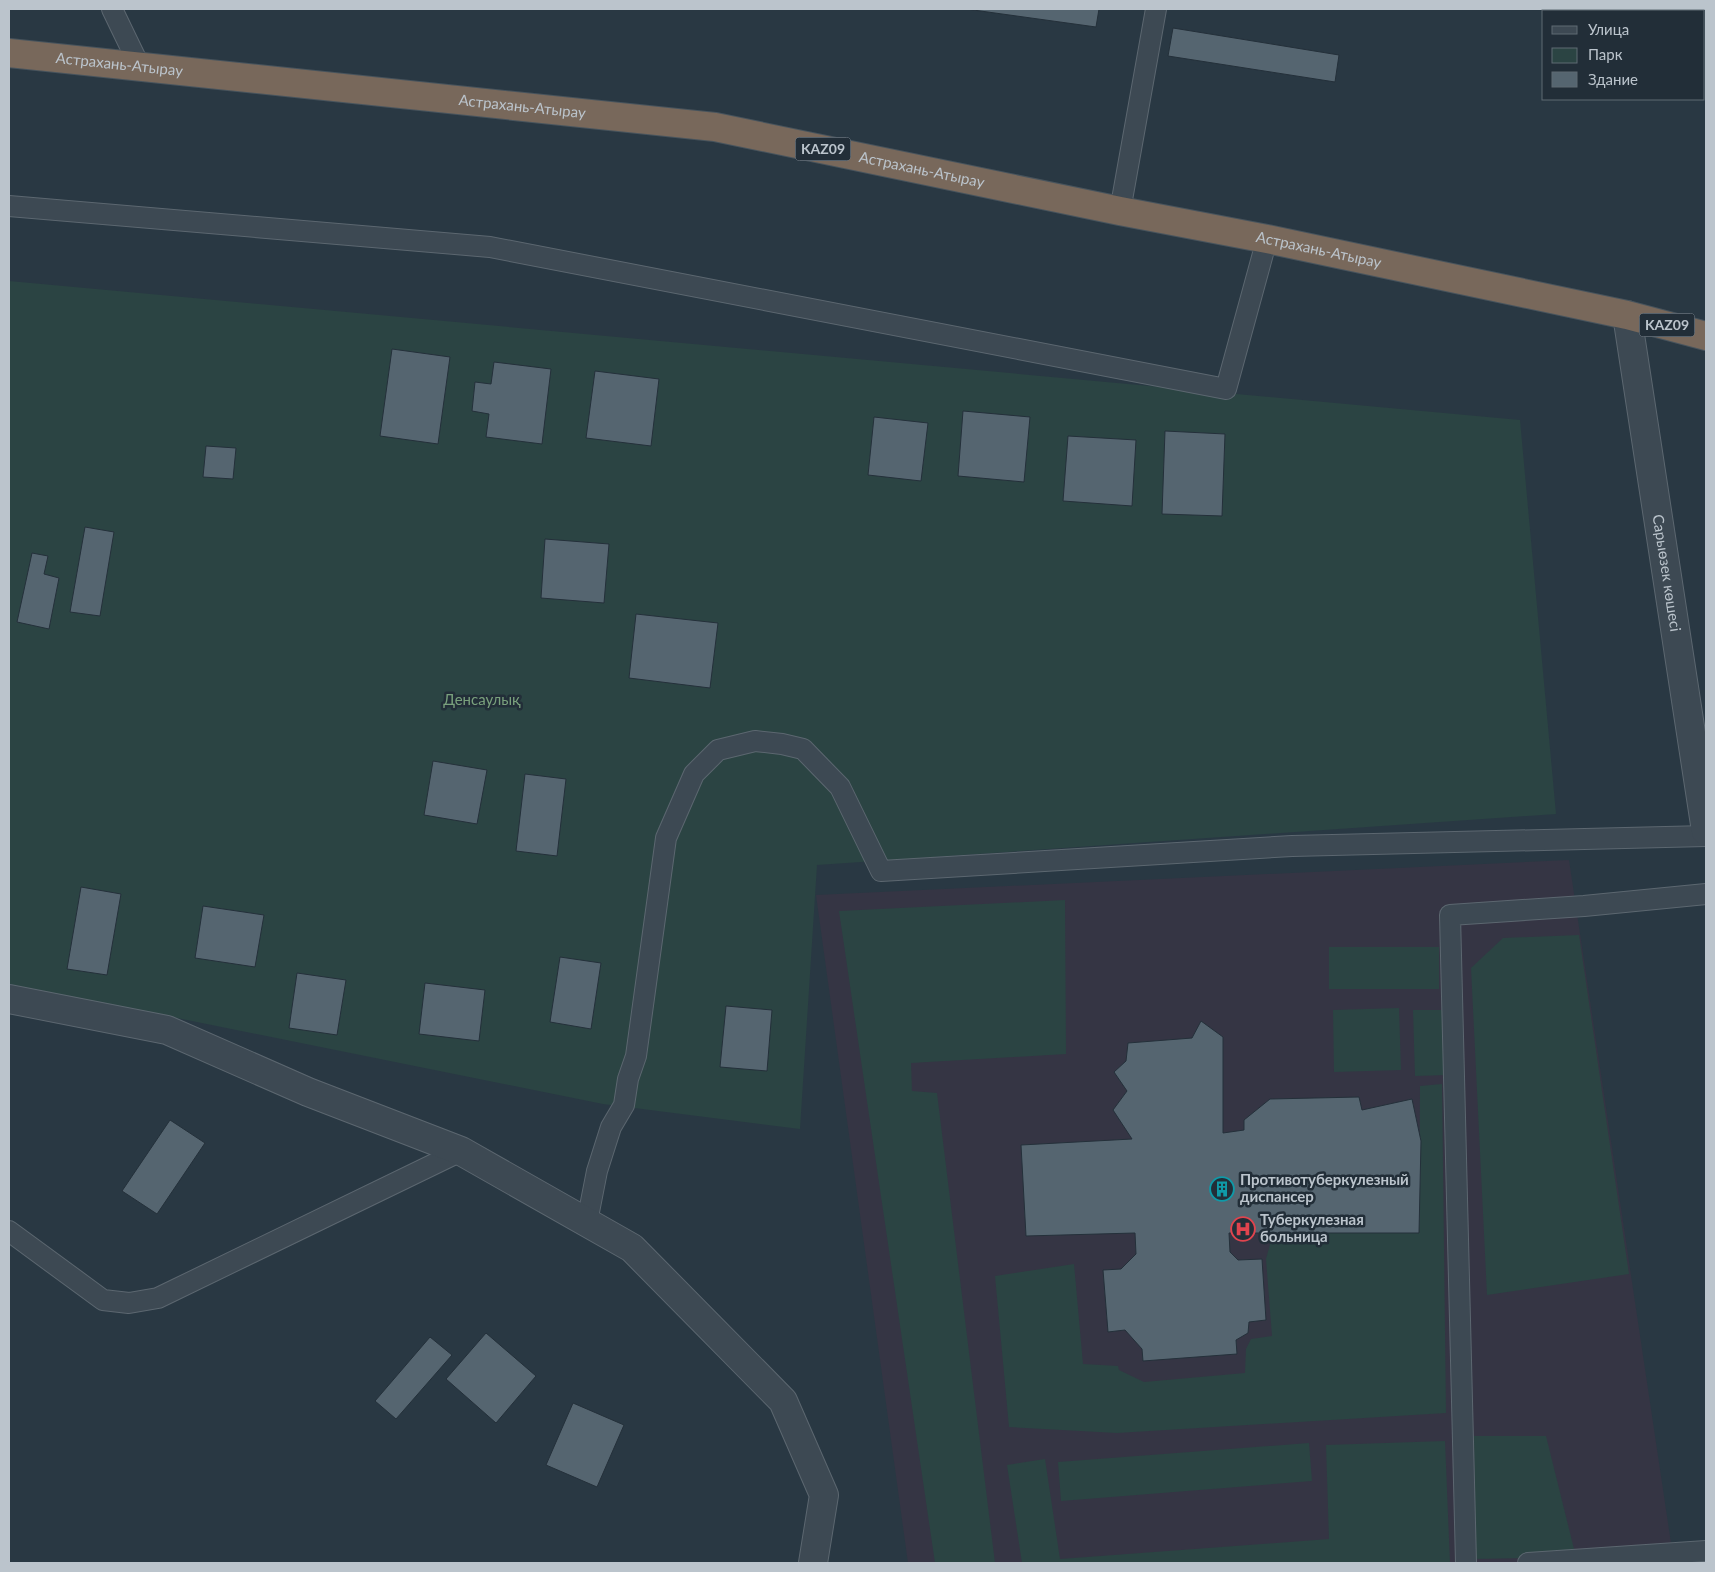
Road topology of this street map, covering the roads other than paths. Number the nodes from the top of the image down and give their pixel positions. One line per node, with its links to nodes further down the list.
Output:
1 (112, 9): 4 (lane)
2 (1156, 9): 6 (lane)
3 (9, 53): 4 (highway, Астрахань-Атырау / KAZ09)
4 (140, 67): 6 (highway, Астрахань-Атырау / KAZ09)
5 (9, 206): 7 (lane)
6 (1120, 211): 7 (highway, Астрахань-Атырау / KAZ09)
7 (1268, 239): 8 (highway, Астрахань-Атырау / KAZ09)
8 (1627, 315): 9 (highway, Астрахань-Атырау / KAZ09); 10 (street, Сарыөзек көшесі)
9 (1706, 336)
10 (1706, 831)
11 (1706, 836): 15 (lane)
12 (1706, 894): 19 (lane)
13 (9, 999): 14 (street)
14 (461, 1151): 15 (street); 16 (lane)
15 (587, 1222): 18 (street)
16 (9, 1231)
17 (1706, 1551): 20 (lane)
18 (813, 1563)
19 (1466, 1563)
20 (1528, 1563)

